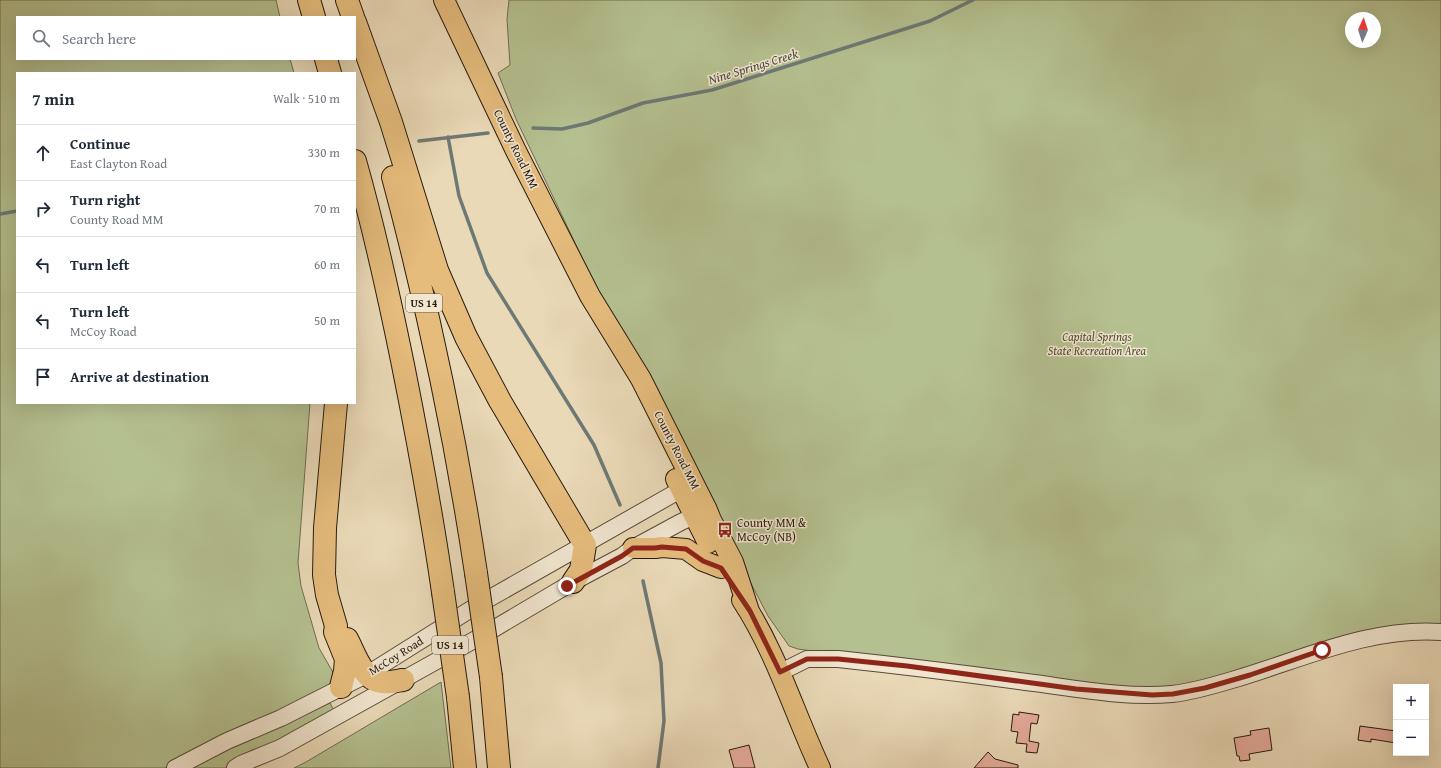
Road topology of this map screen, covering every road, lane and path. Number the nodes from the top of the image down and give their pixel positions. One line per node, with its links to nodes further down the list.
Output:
1 (305, 0): 6 (highway)
2 (309, 0): 7 (highway)
3 (344, 0): 8 (highway)
4 (347, 0): 9 (highway)
5 (444, 0): 18 (main road, County Road MM)
6 (309, 16)
7 (314, 16)
8 (349, 16)
9 (353, 16)
10 (356, 25): 20 (highway)
11 (356, 40): 34 (highway, US 14, bridge)
12 (320, 60): 14 (highway)
13 (326, 60): 15 (highway)
14 (323, 72)
15 (330, 72)
16 (356, 164): 33 (highway, US 14, bridge)
17 (336, 404): 25 (highway)
18 (688, 486): 19 (main road, County Road MM); 20 (street, McCoy Road)
19 (700, 513): 21 (street, McCoy Road); 22 (main road, County Road MM); 24 (main road, County Road MM)
20 (585, 545): 23 (highway); 28 (street, McCoy Road)
21 (633, 548): 22 (main road); 23 (street, McCoy Road)
22 (721, 568): 24 (main road, County Road MM)
23 (572, 582): 29 (street, McCoy Road)
24 (750, 611): 27 (main road, County Road MM)
25 (336, 626): 28 (highway); 30 (highway)
26 (1441, 632): 27 (street)
27 (780, 672): 35 (main road, County Road MM)
28 (366, 674): 29 (highway); 30 (street, McCoy Road)
29 (403, 680): 32 (street, McCoy Road)
30 (341, 687): 31 (street, McCoy Road)
31 (176, 768)
32 (235, 768)
33 (465, 768)
34 (500, 768)
35 (820, 768)

